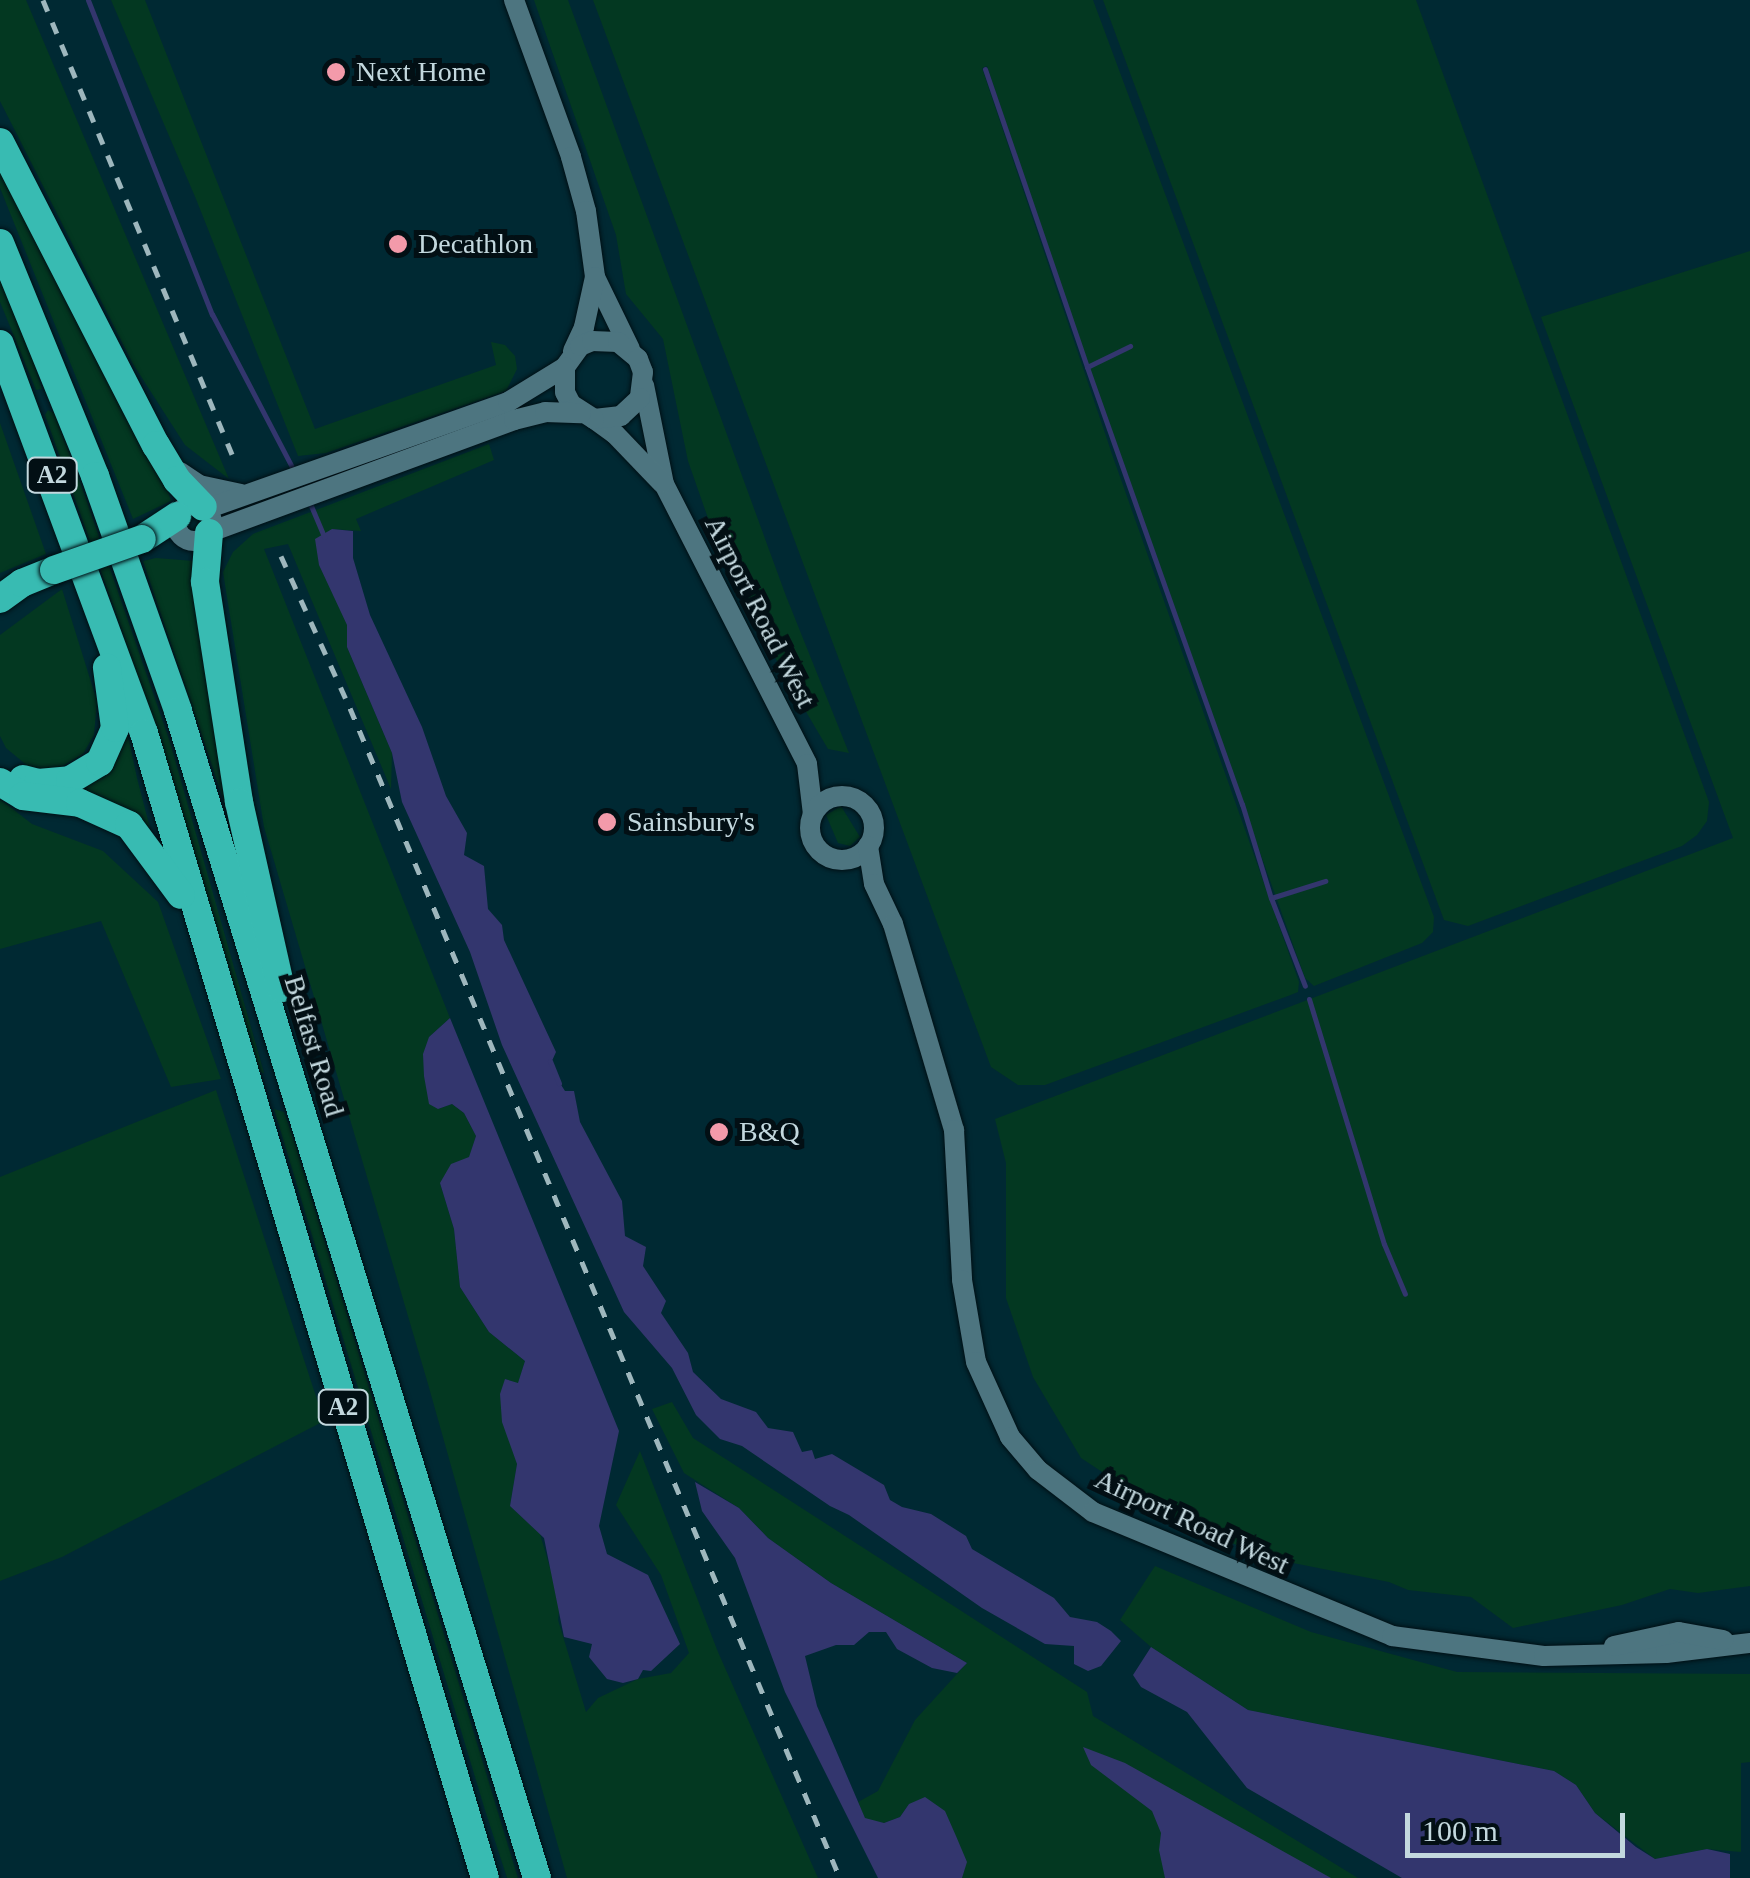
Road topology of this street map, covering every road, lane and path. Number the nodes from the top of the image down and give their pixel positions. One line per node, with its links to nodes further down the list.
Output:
1 (514, 0): 4 (street)
2 (0, 142): 10 (highway)
3 (0, 243): 26 (highway, Belfast Road / A2)
4 (595, 277): 6 (street); 7 (street)
5 (0, 344): 16 (highway, A2)
6 (630, 349): 7 (street); 8 (street)
7 (568, 361): 9 (street); 12 (street)
8 (644, 385): 9 (street); 11 (street, Airport Road West)
9 (587, 416): 11 (street, Airport Road West); 12 (street)
10 (156, 445): 13 (street); 14 (highway)
11 (664, 484): 18 (street, Airport Road West)
12 (303, 487): 13 (street); 14 (street)
13 (250, 495): 14 (street)
14 (199, 523): 15 (highway, bridge); 26 (highway)
15 (0, 598)
16 (101, 607): 17 (highway); 25 (highway, A2)
17 (0, 764)
18 (807, 764): 20 (street, Airport Road West); 21 (street, Airport Road West)
19 (0, 782): 25 (highway)
20 (846, 796): 21 (street); 22 (street)
21 (814, 814): 23 (street)
22 (868, 846): 23 (street); 24 (street, Airport Road West)
23 (841, 860): 24 (street, Airport Road West)
24 (874, 884): 27 (street, Airport Road West)
25 (203, 936): 28 (highway, A2)
26 (291, 1084): 29 (highway, Belfast Road / A2)
27 (1745, 1643)
28 (485, 1878)
29 (537, 1878)

